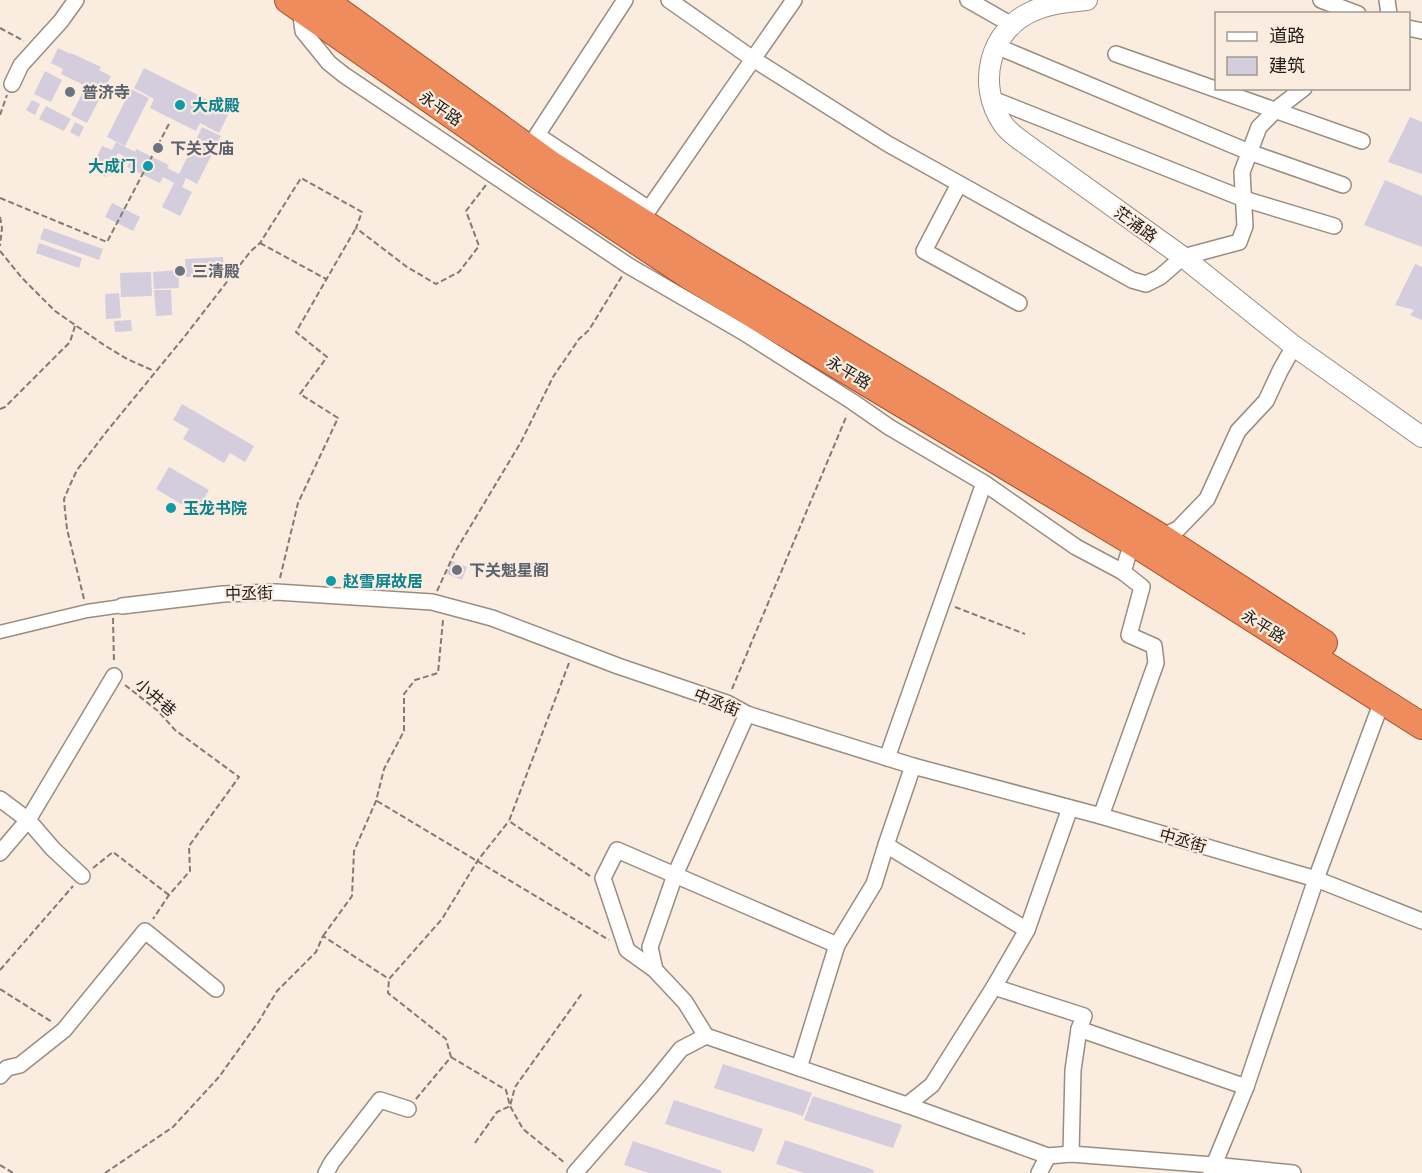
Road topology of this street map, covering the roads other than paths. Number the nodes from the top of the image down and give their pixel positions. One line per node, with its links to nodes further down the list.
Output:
1 (76, 0): 14 (street)
2 (624, 0): 13 (street)
3 (669, 0): 13 (street)
4 (794, 0): 13 (street)
5 (968, 0): 10 (street)
6 (1087, 0): 10 (street, 茫涌路)
7 (1321, 0): 9 (street)
8 (304, 3): 30 (street); 31 (highway, 永平路)
9 (1353, 12)
10 (1012, 25): 11 (street, 茫涌路)
11 (996, 46): 18 (street, 茫涌路); 21 (street)
12 (1116, 54): 15 (street)
13 (753, 58): 22 (street)
14 (12, 84)
15 (1215, 89)
16 (1216, 90): 19 (street)
17 (1301, 90): 19 (street)
18 (990, 98): 24 (street); 26 (street, 茫涌路)
19 (1275, 111): 20 (street); 21 (street)
20 (1362, 141)
21 (1250, 152): 23 (street); 24 (street)
22 (959, 184): 26 (street); 27 (street)
23 (1343, 185)
24 (1244, 200): 25 (street); 26 (street)
25 (1334, 226)
26 (1183, 257): 28 (street, 茫涌路)
27 (1019, 303)
28 (1294, 346): 29 (street, 茫涌路); 31 (street)
29 (1422, 437)
30 (984, 483): 32 (street); 40 (street)
31 (1148, 545): 32 (street); 36 (highway, 永平路); 37 (highway, 永平路)
32 (1123, 572): 44 (street)
33 (116, 606): 34 (street, 中丞街); 38 (street, 中丞街)
34 (0, 632)
35 (114, 676): 45 (street)
36 (1382, 701): 39 (highway, 永平路); 50 (street)
37 (1422, 707)
38 (747, 714): 40 (street, 中丞街); 48 (street)
39 (1422, 726)
40 (887, 758): 41 (street, 中丞街)
41 (913, 766): 43 (street, 中丞街); 46 (street)
42 (0, 799): 45 (street)
43 (1070, 808): 44 (street, 中丞街); 52 (street)
44 (1101, 816): 50 (street, 中丞街)
45 (28, 820): 47 (street); 49 (street)
46 (886, 846): 52 (street); 53 (street)
47 (0, 853)
48 (675, 875): 53 (street); 54 (street); 54 (street)
49 (82, 876)
50 (1316, 879): 51 (street, 中丞街); 61 (street)
51 (1422, 921)
52 (1028, 930): 55 (street)
53 (837, 945): 59 (street)
54 (656, 970): 58 (street)
55 (994, 987): 57 (street); 62 (street)
56 (216, 989): 60 (street)
57 (1079, 1029): 61 (street); 64 (street)
58 (706, 1036): 59 (street); 68 (street)
59 (799, 1068): 62 (street)
60 (0, 1076)
61 (1246, 1087): 66 (street)
62 (907, 1105): 65 (street)
63 (408, 1109): 67 (street)
64 (1071, 1154): 65 (street); 66 (street)
65 (1048, 1156): 69 (street)
66 (1212, 1169): 70 (street)
67 (326, 1173)
68 (576, 1173)
69 (1039, 1173)
70 (1293, 1173)

